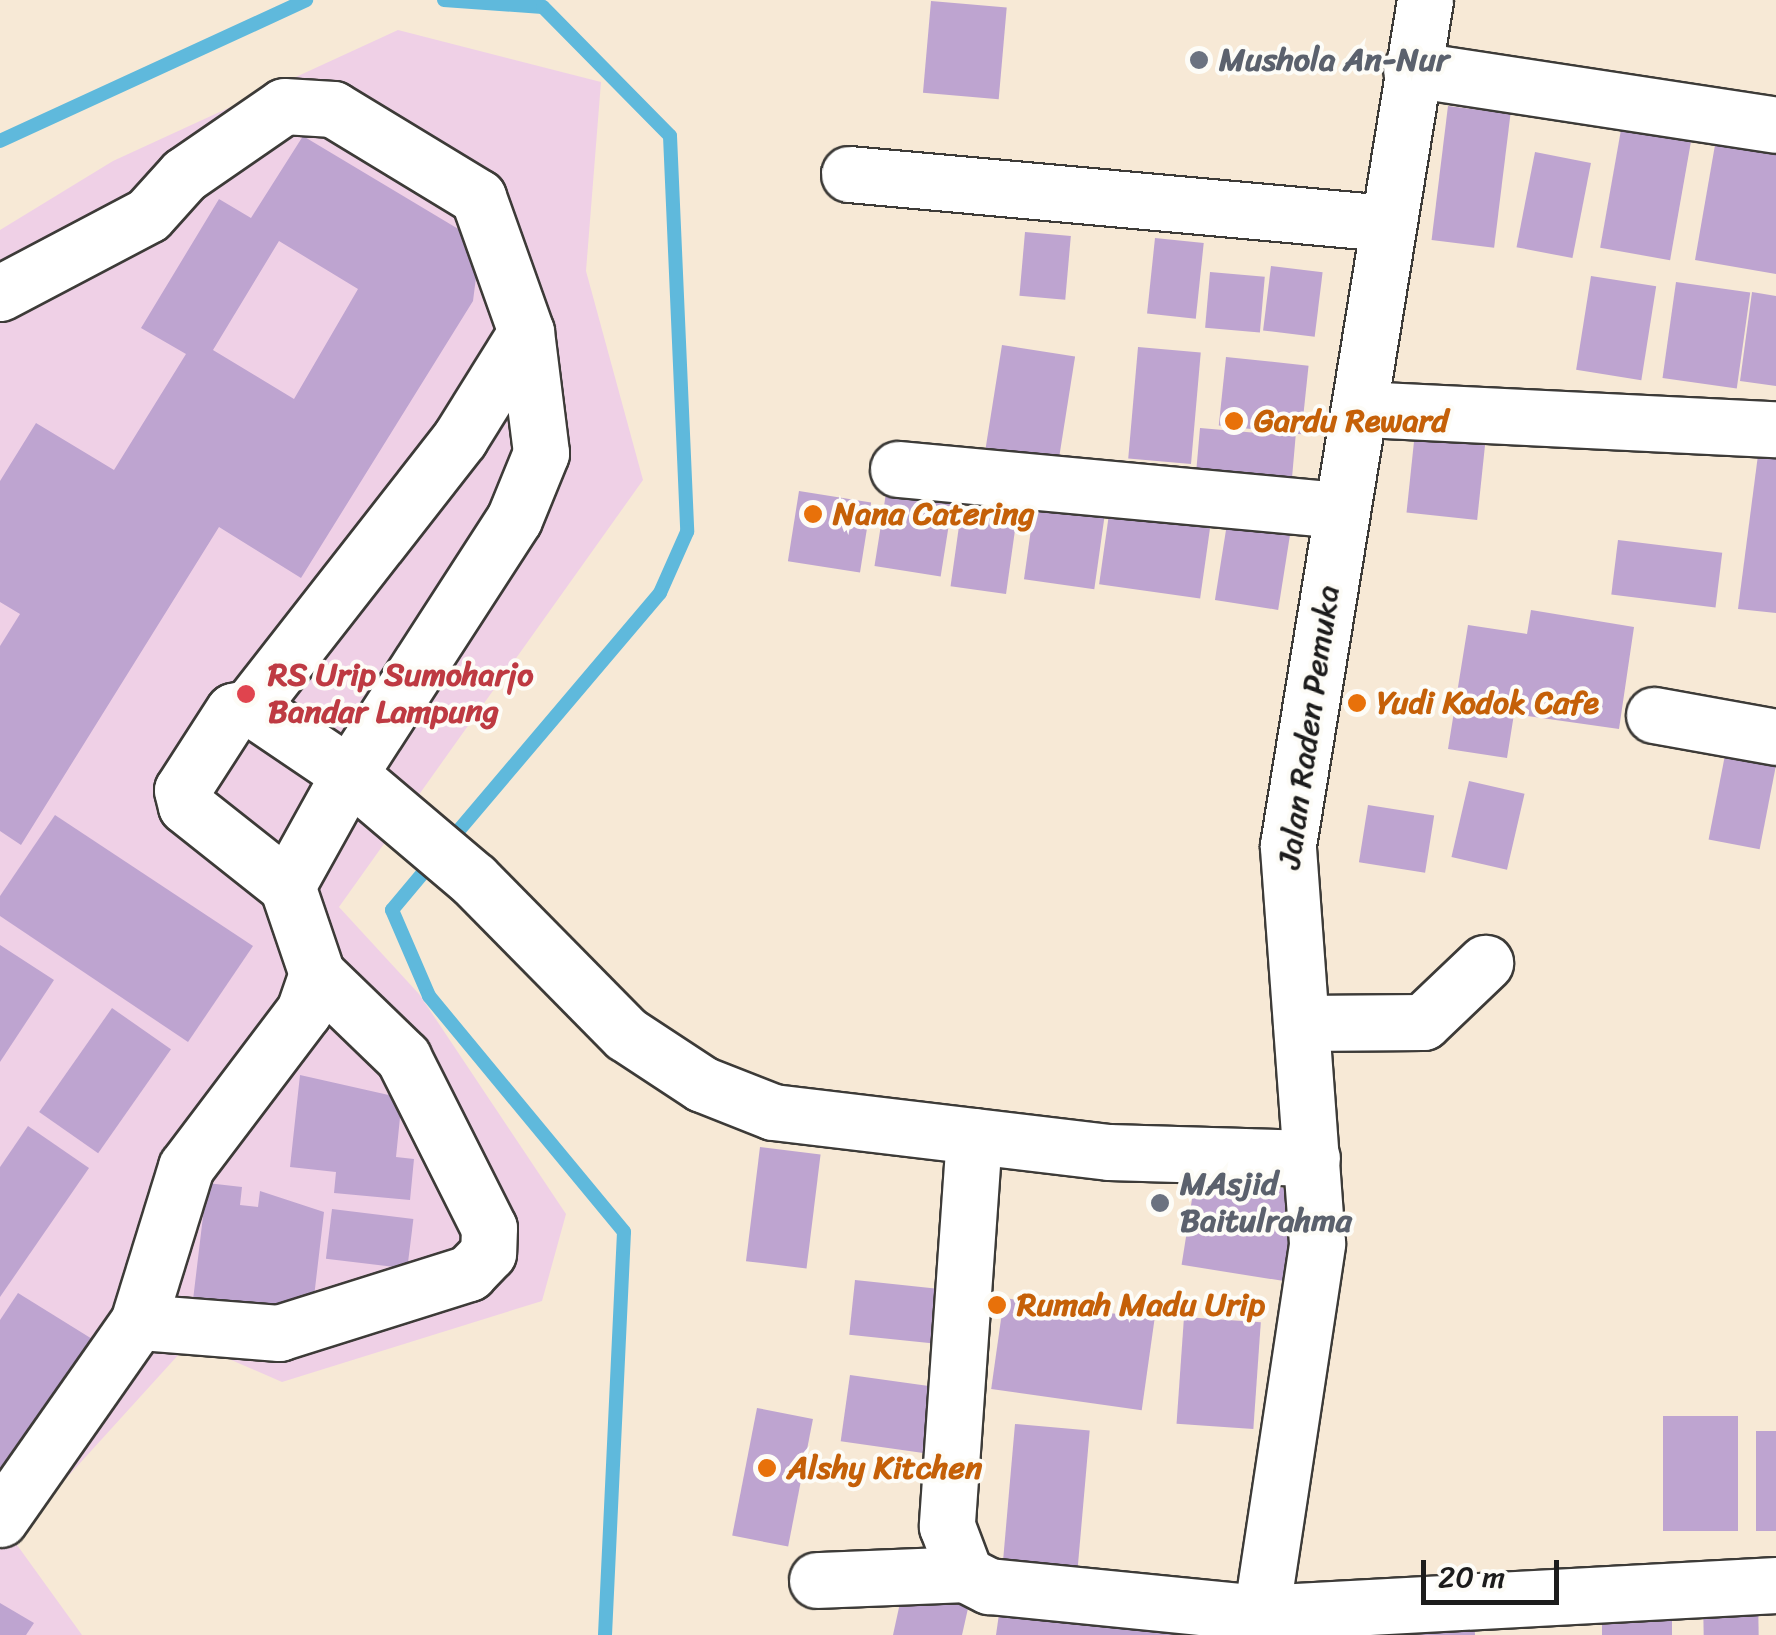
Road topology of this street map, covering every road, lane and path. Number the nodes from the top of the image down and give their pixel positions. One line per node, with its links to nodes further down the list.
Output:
1 (1426, 0): 2 (street, Jalan Raden Pemuka)
2 (1411, 69): 3 (street); 5 (street, Jalan Raden Pemuka)
3 (1776, 124)
4 (849, 174): 5 (street)
5 (1386, 223): 8 (street, Jalan Raden Pemuka)
6 (0, 293): 7 (street)
7 (526, 332): 12 (street); 15 (street)
8 (1362, 409): 9 (street); 11 (street, Jalan Raden Pemuka)
9 (1776, 429)
10 (898, 469): 11 (street)
11 (1340, 510): 19 (street, Jalan Raden Pemuka)
12 (250, 707): 15 (street); 16 (street)
13 (1654, 715): 14 (street)
14 (1776, 736)
15 (370, 789): 16 (street); 20 (street)
16 (287, 886): 18 (street)
17 (1484, 963): 19 (street)
18 (316, 974): 22 (street); 22 (street)
19 (1301, 1023): 21 (street, Jalan Raden Pemuka)
20 (974, 1136): 21 (street); 24 (street)
21 (1312, 1158): 27 (street, Jalan Raden Pemuka)
22 (138, 1322): 23 (street)
23 (0, 1519)
24 (965, 1574): 25 (street); 27 (street)
25 (817, 1580)
26 (1776, 1586): 27 (street)
27 (1259, 1624)

